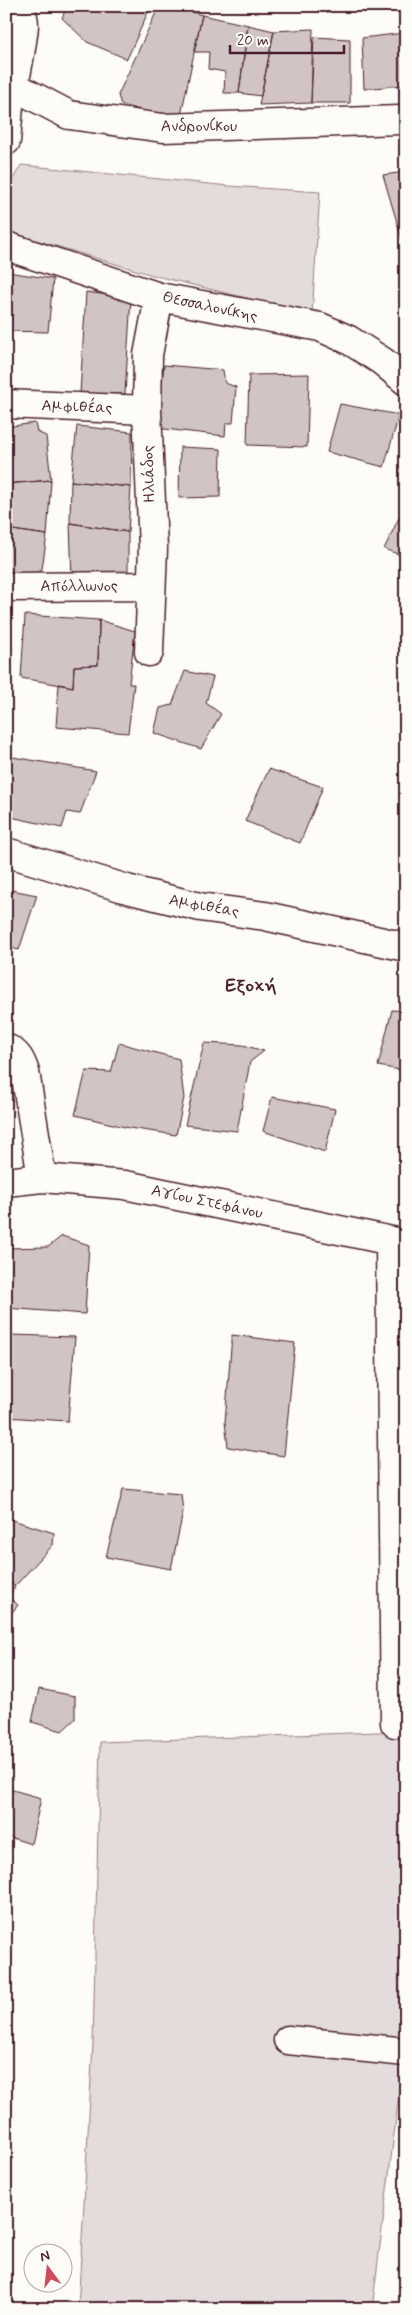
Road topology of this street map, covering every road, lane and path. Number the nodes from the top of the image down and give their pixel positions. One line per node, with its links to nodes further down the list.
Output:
1 (20, 6): 2 (street)
2 (9, 95): 3 (street, Ανδρονίκου); 4 (street)
3 (400, 120)
4 (6, 141)
5 (6, 246): 6 (street, Θεσσαλονίκης)
6 (159, 297): 7 (street, Θεσσαλονίκης); 9 (street, Ηλιάδος)
7 (406, 381)
8 (6, 404): 9 (street, Αμφιθέας)
9 (147, 410): 10 (street, Ηλιάδος)
10 (151, 586): 11 (street, Απόλλωνος); 12 (street, Ηλιάδος)
11 (6, 587)
12 (149, 652)
13 (6, 852): 14 (street, Αμφιθέας)
14 (406, 947)
15 (6, 1048): 16 (street)
16 (42, 1178): 17 (street, Αγίου Στεφάνου); 18 (street, Αγίου Στεφάνου)
17 (6, 1182)
18 (398, 1243): 19 (street)
19 (400, 1723)
20 (288, 2040): 21 (street)
21 (406, 2052)

